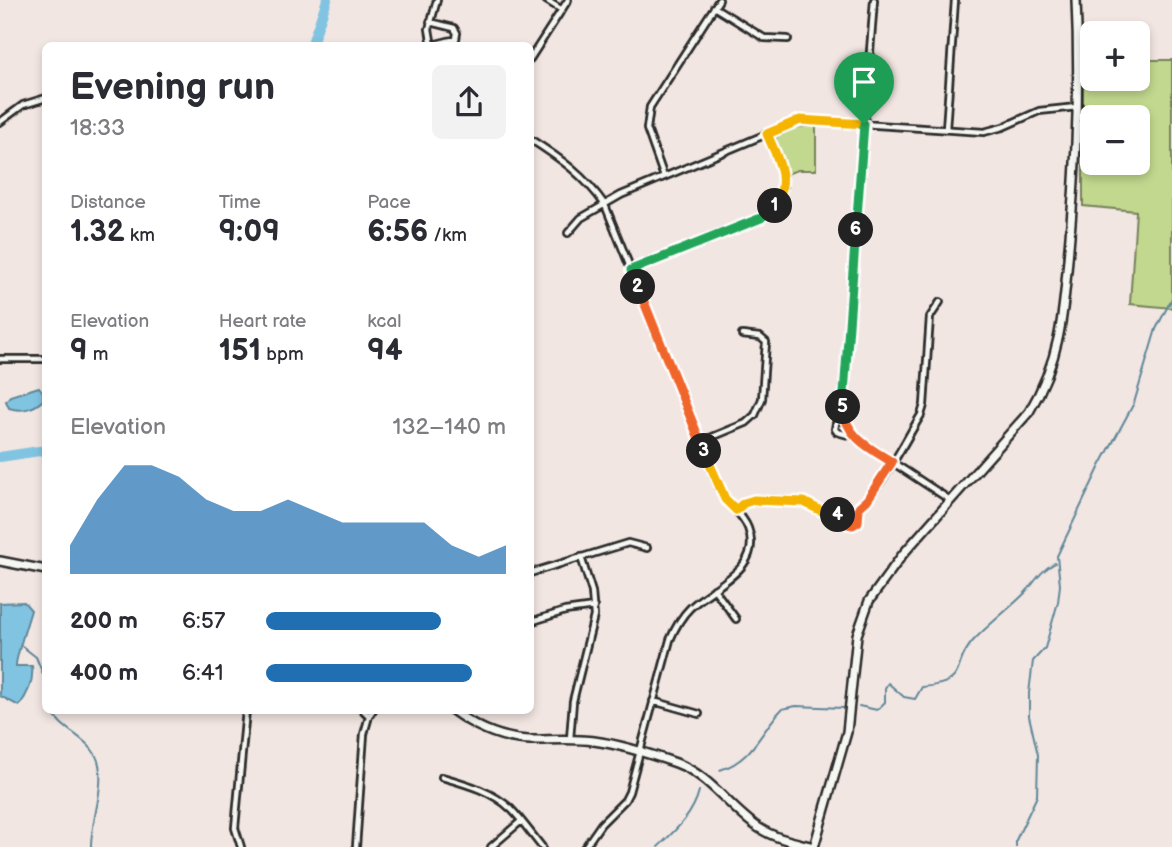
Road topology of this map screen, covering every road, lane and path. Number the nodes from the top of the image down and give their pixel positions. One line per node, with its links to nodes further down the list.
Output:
1 (437, 0): 10 (street)
2 (546, 0): 9 (street)
3 (568, 0): 9 (street)
4 (719, 0): 8 (street)
5 (874, 0): 18 (street)
6 (955, 0): 19 (street)
7 (1076, 0): 16 (main road)
8 (714, 7): 11 (street); 22 (street)
9 (562, 10): 14 (street)
10 (430, 22): 12 (street); 13 (street)
11 (788, 40)
12 (432, 42)
13 (442, 42)
14 (534, 53)
15 (42, 99): 17 (street)
16 (1079, 107): 19 (street); 34 (main road)
17 (0, 122)
18 (864, 124): 19 (street); 20 (street); 30 (street)
19 (946, 129)
20 (767, 134): 22 (street); 25 (street)
21 (534, 142): 23 (street)
22 (664, 177): 23 (street)
23 (605, 205): 24 (street); 25 (street)
24 (568, 233)
25 (631, 270): 32 (street)
26 (940, 302): 33 (street)
27 (742, 335): 32 (street)
28 (0, 359): 29 (street)
29 (42, 359)
30 (844, 415): 31 (street); 31 (street)
31 (853, 433): 33 (street)
32 (700, 442): 36 (street)
33 (892, 462): 34 (street); 35 (street)
34 (950, 500): 61 (main road)
35 (859, 507): 37 (street); 37 (street)
36 (736, 510): 37 (street); 43 (street)
37 (844, 514)
38 (647, 548): 39 (street)
39 (581, 556): 42 (street); 44 (street)
40 (0, 561): 41 (main road)
41 (42, 569)
42 (534, 572)
43 (714, 589): 45 (street); 47 (street)
44 (594, 607): 46 (street); 52 (street)
45 (736, 619)
46 (534, 621)
47 (653, 702): 50 (street); 53 (street)
48 (246, 714): 56 (street)
49 (457, 714): 52 (main road)
50 (699, 714)
51 (369, 716): 57 (street)
52 (570, 739): 53 (main road)
53 (639, 753): 60 (street); 61 (main road)
54 (442, 777): 55 (street)
55 (520, 822): 58 (street); 59 (street)
56 (241, 847)
57 (356, 847)
58 (491, 847)
59 (542, 847)
60 (585, 847)
61 (814, 847)

